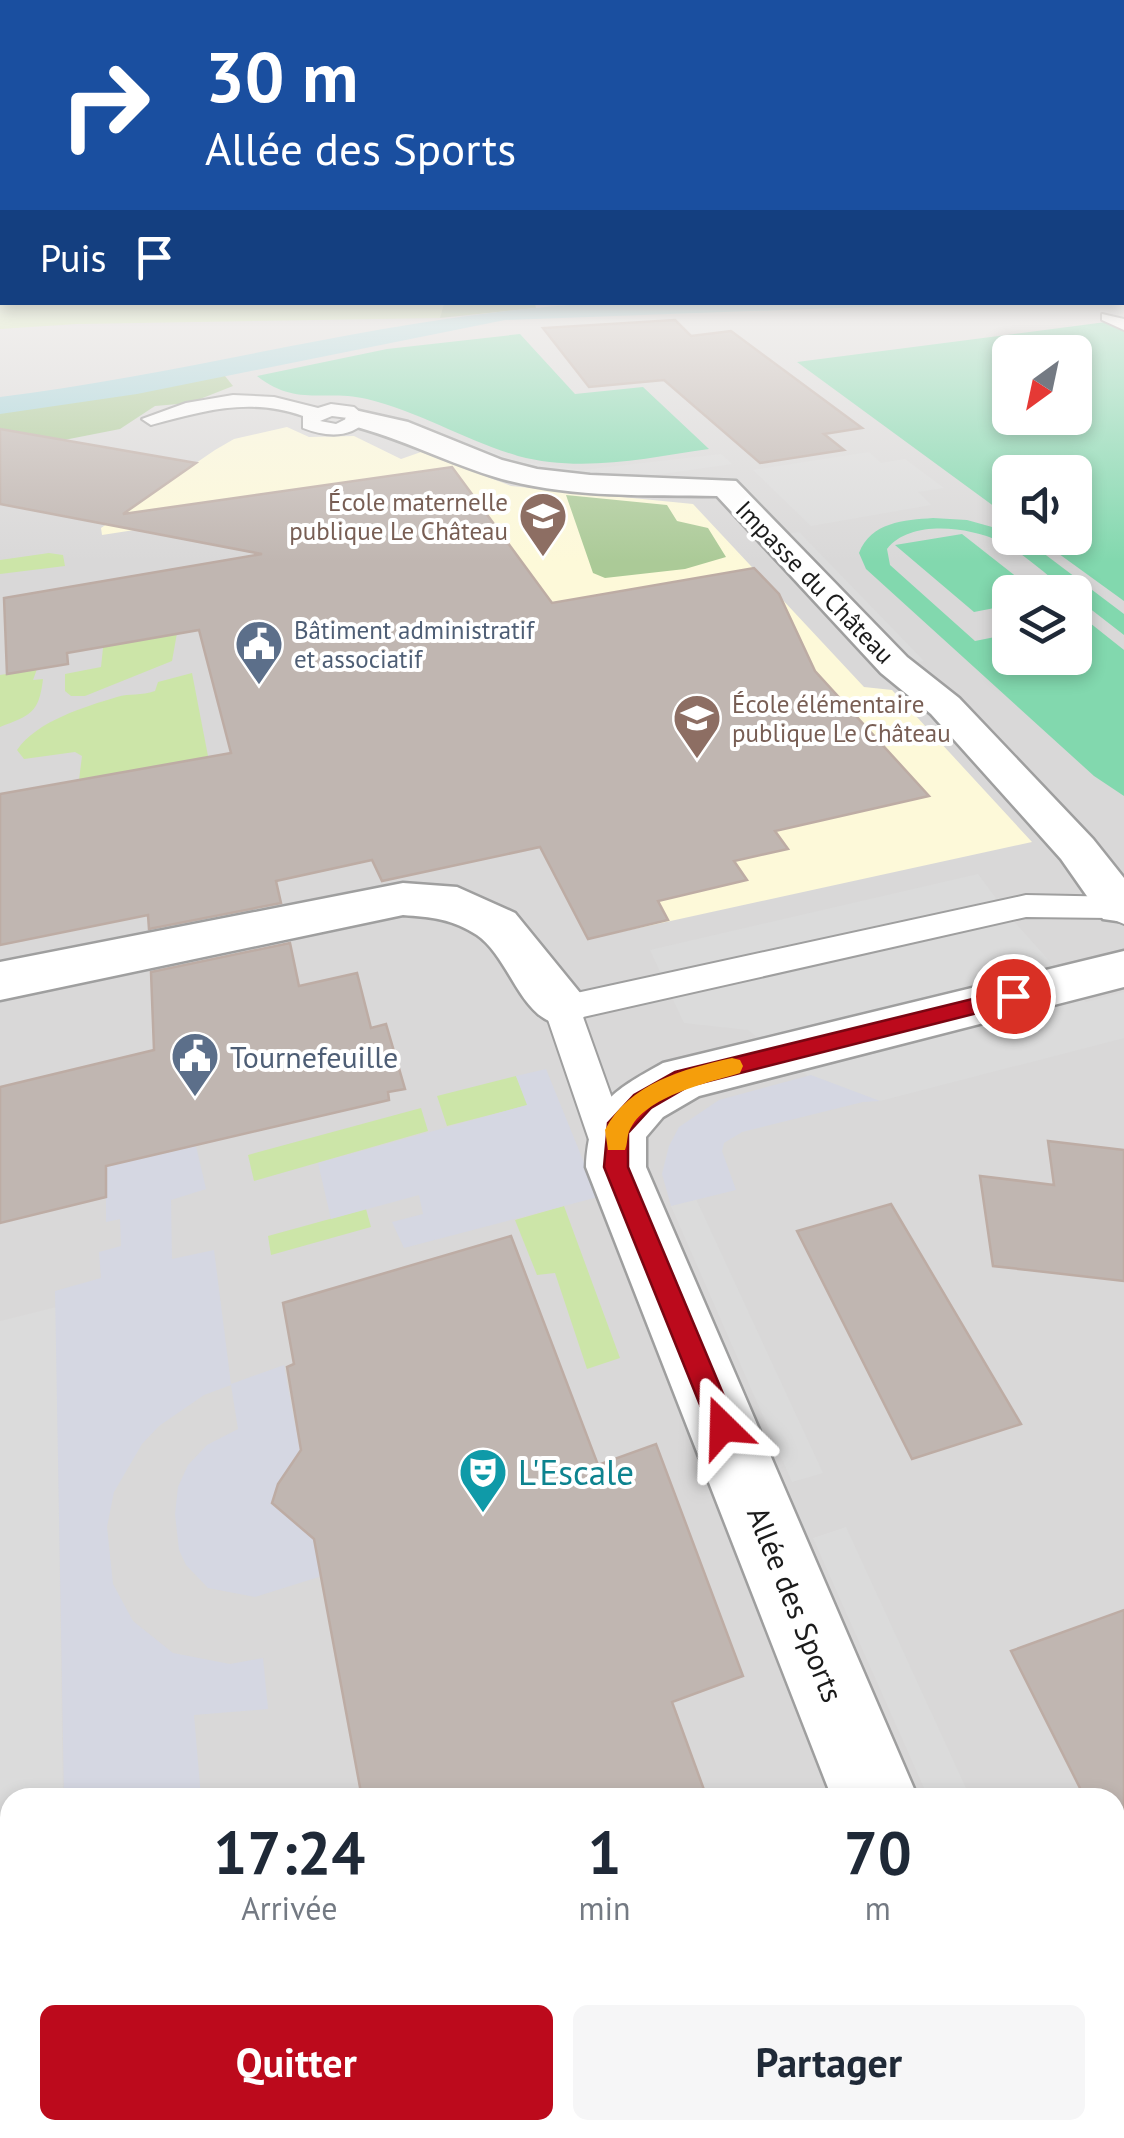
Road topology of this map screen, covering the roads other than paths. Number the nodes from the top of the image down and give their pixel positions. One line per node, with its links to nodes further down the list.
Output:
1 (151, 419): 2 (lane)
2 (359, 419): 3 (street, Impasse du Château)
3 (1122, 910): 6 (lane)
4 (1124, 969): 7 (street)
5 (0, 981): 6 (street)
6 (562, 1008): 7 (lane)
7 (616, 1167): 8 (street, Allée des Sports)
8 (872, 1788)

